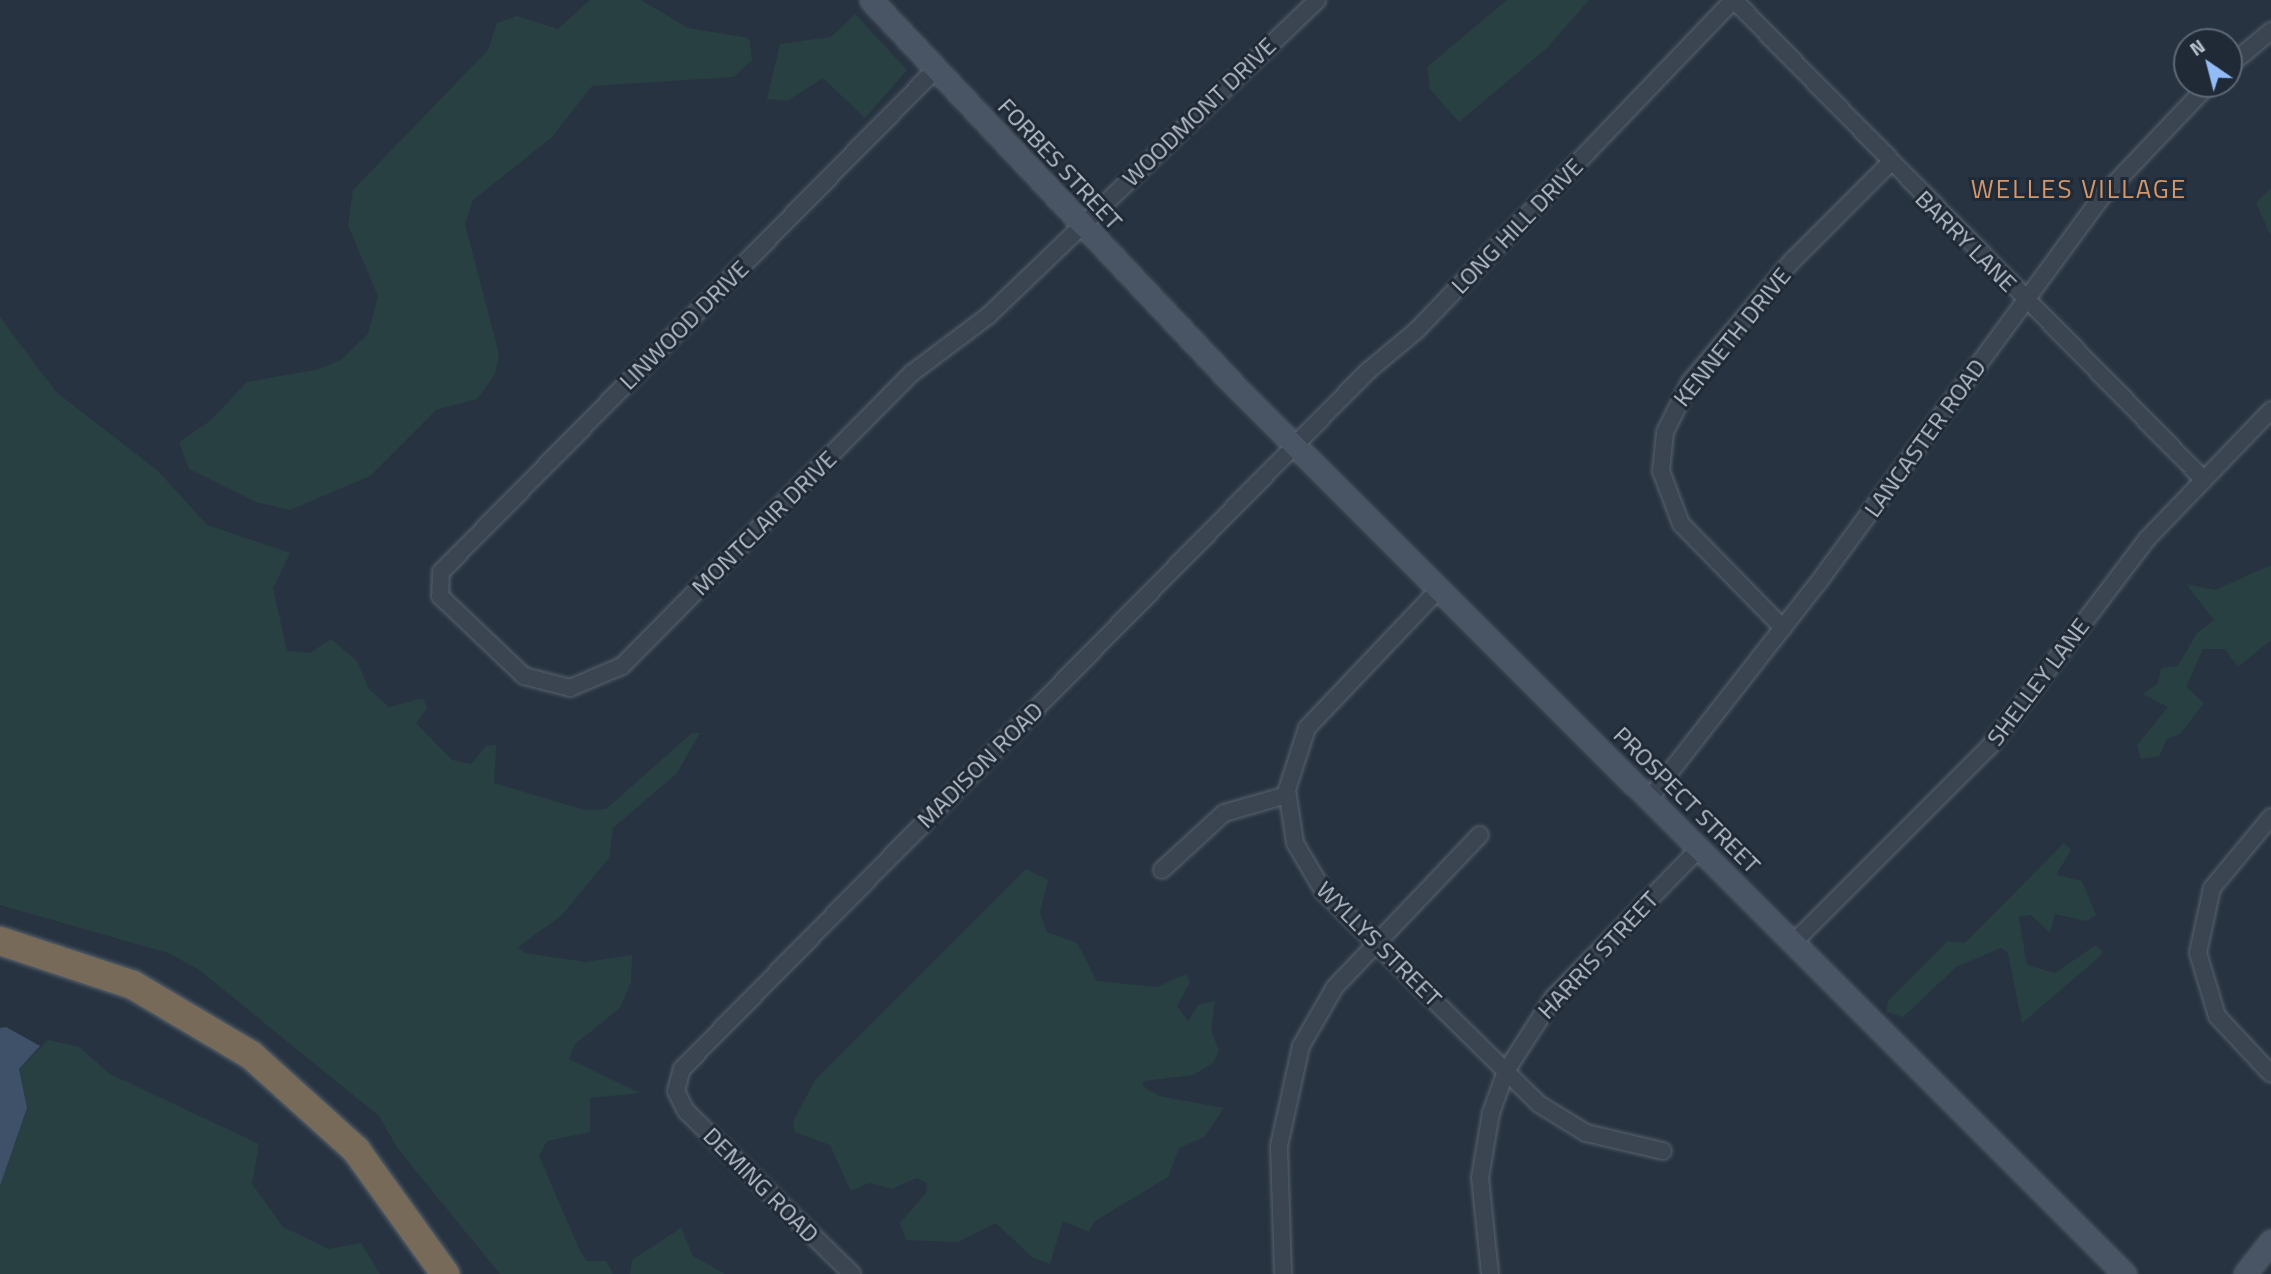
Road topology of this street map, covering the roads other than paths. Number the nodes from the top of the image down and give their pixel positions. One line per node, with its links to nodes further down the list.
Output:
1 (871, 0): 6 (main road, FORBES STREET)
2 (1317, 0): 9 (street, WOODMONT DRIVE)
3 (1734, 0): 8 (street, BARRY LANE); 13 (street, LONG HILL DRIVE)
4 (2271, 31): 5 (street)
5 (2243, 54)
6 (936, 69): 9 (main road, FORBES STREET); 15 (street, LINWOOD DRIVE)
7 (2196, 98): 10 (street, LANCASTER ROAD)
8 (1889, 163): 10 (street, BARRY LANE); 17 (street, KENNETH DRIVE)
9 (1081, 224): 11 (main road, FORBES STREET); 15 (street, MONTCLAIR DRIVE)
10 (2025, 301): 14 (street, BARRY LANE); 17 (street, LANCASTER ROAD)
11 (1212, 363): 13 (main road, PROSPECT STREET)
12 (2271, 410): 14 (street, SHELLEY LANE)
13 (1295, 446): 16 (main road, PROSPECT STREET); 30 (street, MADISON ROAD)
14 (2203, 479): 26 (street, SHELLEY LANE)
15 (437, 584)
16 (1438, 589): 18 (street, WYLLYS STREET); 19 (main road, PROSPECT STREET)
17 (1783, 628): 19 (street, LANCASTER ROAD)
18 (1287, 794): 23 (street); 25 (street, WYLLYS STREET)
19 (1649, 799): 22 (main road, PROSPECT STREET)
20 (2271, 817): 29 (street)
21 (1480, 835): 25 (street)
22 (1699, 849): 26 (main road, PROSPECT STREET); 28 (street, HARRIS STREET)
23 (1162, 870)
24 (0, 940): 34 (highway)
25 (1376, 942): 28 (street, WYLLYS STREET); 36 (street)
26 (1793, 943): 38 (main road, PROSPECT STREET)
27 (0, 958): 33 (highway)
28 (1506, 1071): 31 (street, WYLLYS STREET); 37 (street, HARRIS STREET)
29 (2271, 1074)
30 (677, 1091): 35 (street, DEMING ROAD)
31 (1663, 1151)
32 (2271, 1241): 39 (main road)
33 (424, 1274)
34 (445, 1274)
35 (852, 1274)
36 (1283, 1274)
37 (1490, 1274)
38 (2125, 1274)
39 (2245, 1274)

